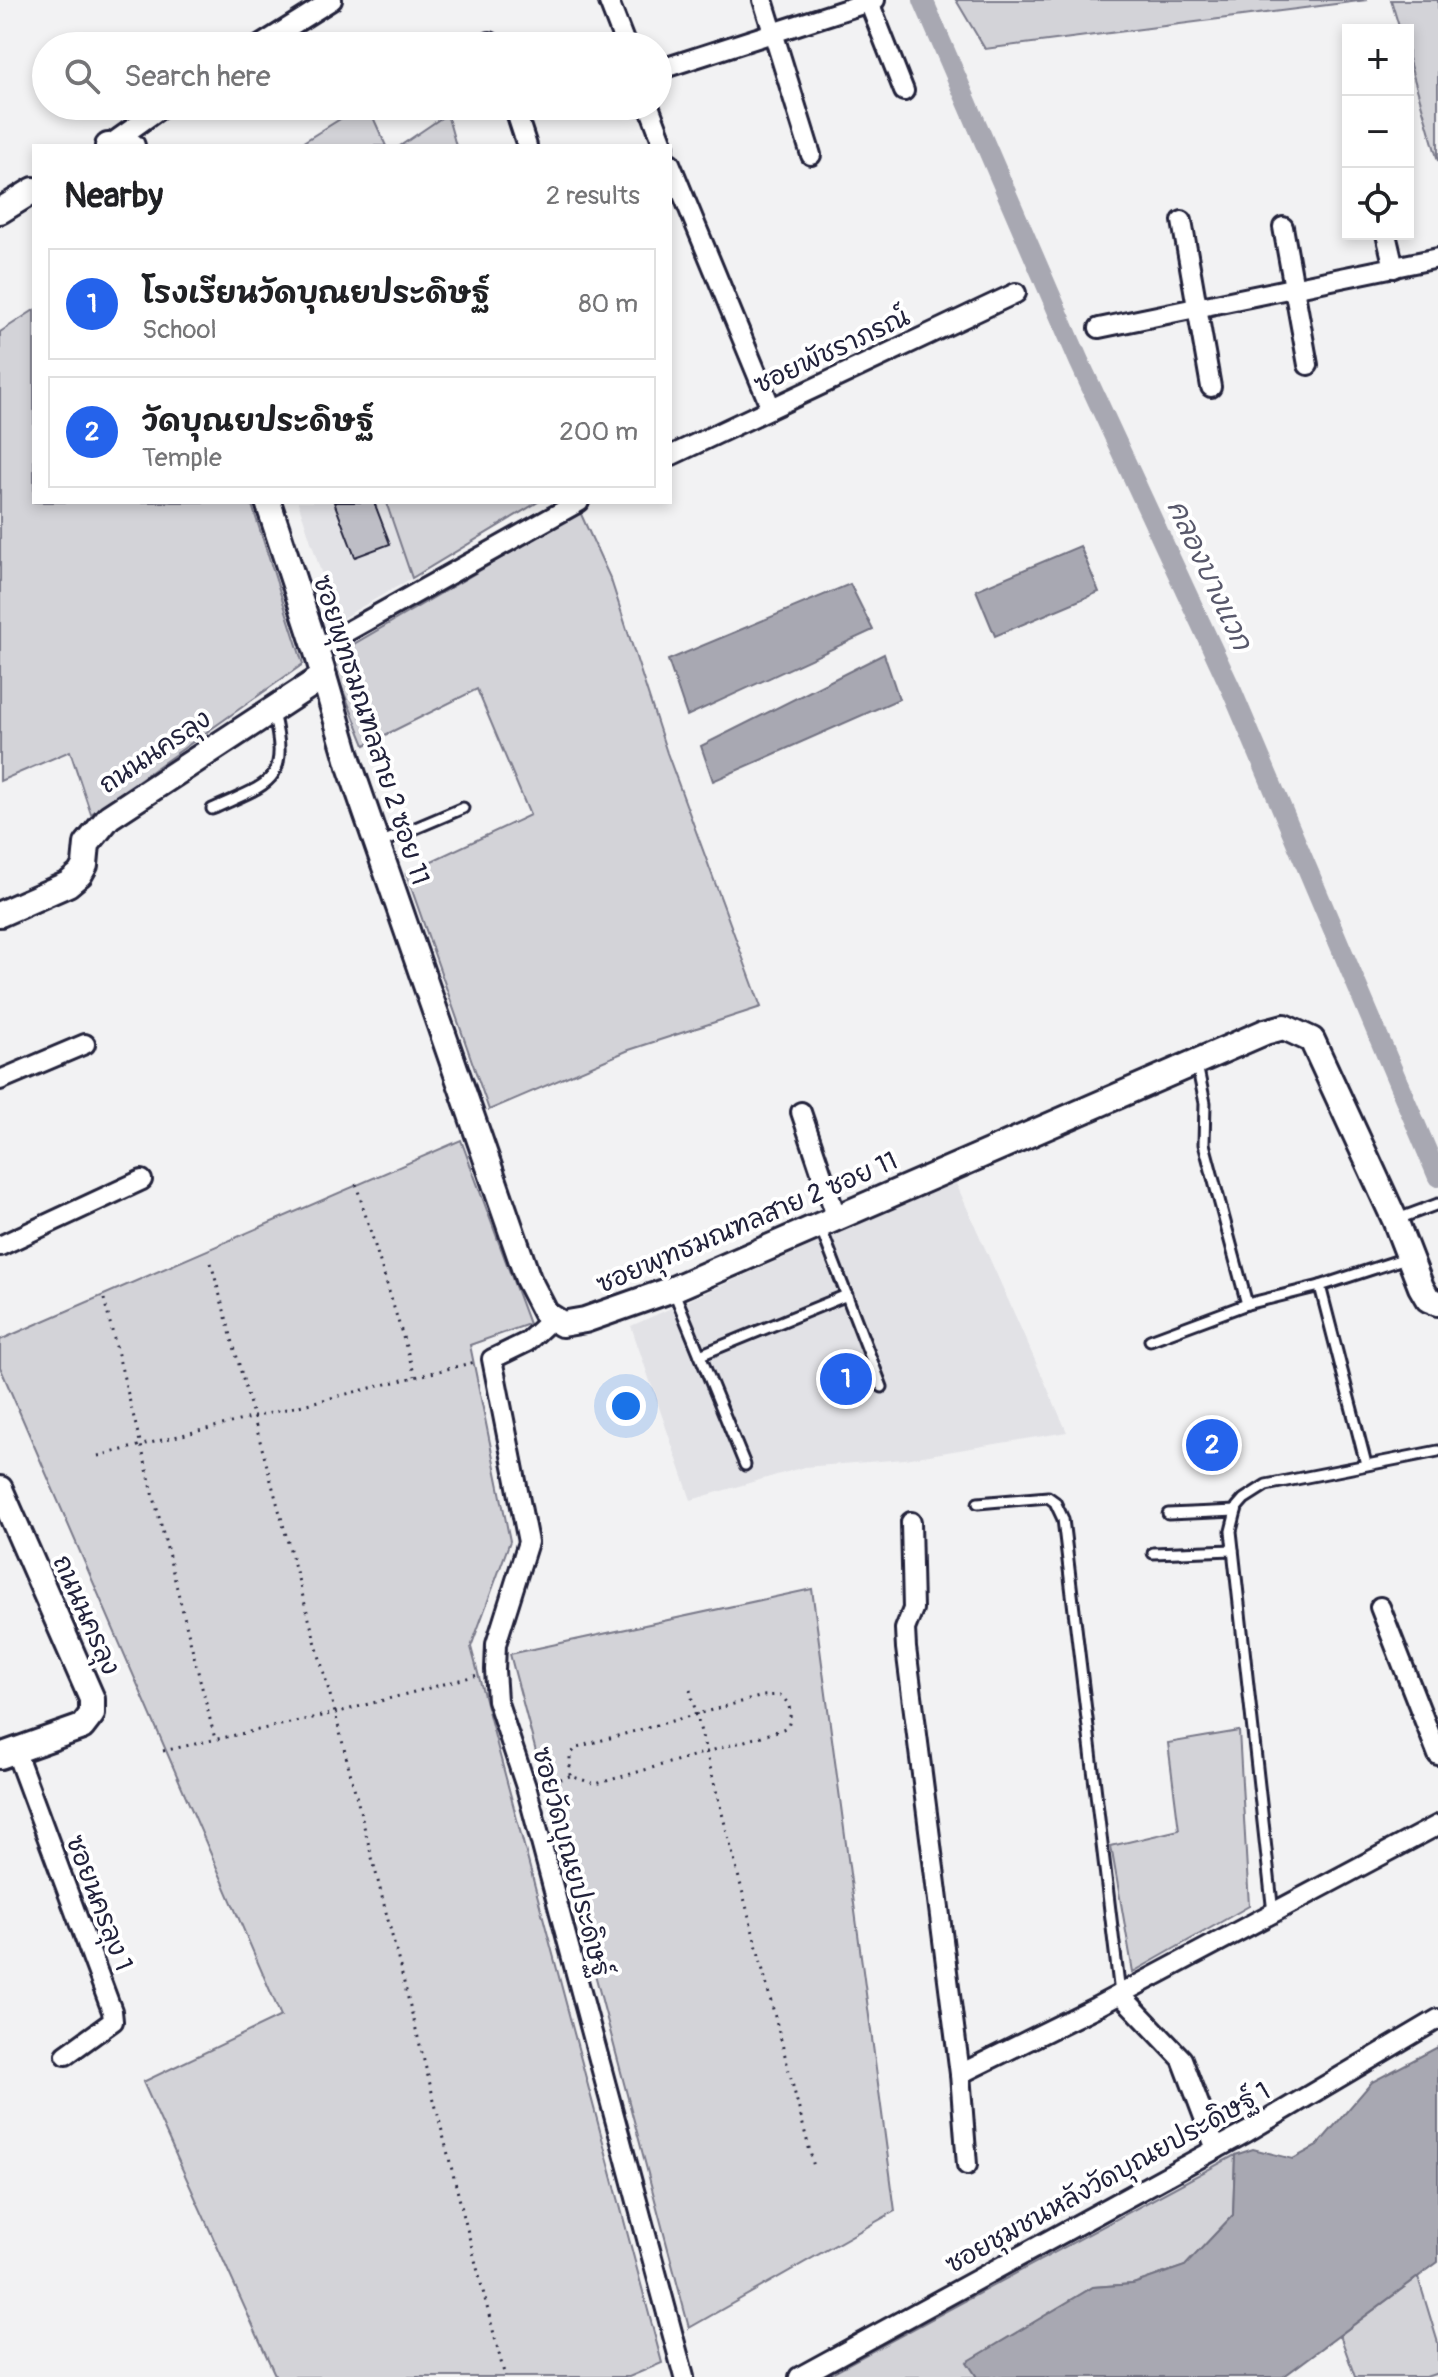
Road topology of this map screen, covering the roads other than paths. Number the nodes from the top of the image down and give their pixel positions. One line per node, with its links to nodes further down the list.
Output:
1 (332, 0): 5 (street)
2 (763, 0): 7 (street)
3 (872, 1): 7 (street); 9 (street)
4 (609, 2): 6 (street)
5 (281, 32)
6 (621, 32)
7 (773, 33): 8 (street); 16 (street)
8 (672, 65)
9 (904, 91)
10 (147, 120): 13 (street)
11 (518, 120): 14 (street)
12 (654, 120): 15 (street)
13 (118, 144)
14 (526, 144)
15 (663, 144)
16 (811, 155)
17 (672, 168): 31 (street)
18 (32, 191): 19 (street)
19 (0, 211)
20 (1182, 221): 27 (street)
21 (1283, 227): 25 (street)
22 (1387, 240): 24 (street)
23 (1438, 258): 24 (street)
24 (1394, 268): 25 (street)
25 (1295, 288): 27 (street); 29 (street)
26 (1016, 293): 31 (street, ซอยพัชราภรณ์)
27 (1195, 308): 28 (street); 30 (street)
28 (1099, 328)
29 (1308, 365)
30 (1211, 387)
31 (771, 408): 32 (street, ซอยพัชราภรณ์)
32 (672, 455)
33 (269, 504): 35 (street, ซอยพุทธมณฑลสาย 2 ซอย 11)
34 (575, 504): 35 (street)
35 (316, 649): 36 (street, ซอยพุทธมณฑลสาย 2 ซอย 11)
36 (324, 676): 37 (street, ถนนนครลุง); 40 (street, ซอยพุทธมณฑลสาย 2 ซอย 11)
37 (271, 707): 39 (lane); 41 (street, ถนนนครลุง)
38 (463, 808): 40 (lane)
39 (212, 809)
40 (377, 844): 57 (street, ซอยพุทธมณฑลสาย 2 ซอย 11)
41 (0, 914)
42 (85, 1044): 44 (street)
43 (1197, 1064): 48 (street, ซอยพุทธมณฑลสาย 2 ซอย 11); 49 (street, ซอยพุทธมณฑลสาย 2 ซอย 11); 56 (lane)
44 (0, 1080)
45 (801, 1112): 48 (street)
46 (142, 1180): 50 (street)
47 (1438, 1204): 49 (lane)
48 (827, 1220): 53 (street, ซอยพุทธมณฑลสาย 2 ซอย 11); 54 (lane)
49 (1395, 1220): 51 (street, ซอยพุทธมณฑลสาย 2 ซอย 11)
50 (0, 1246)
51 (1409, 1257): 52 (lane); 55 (street, ซอยพุทธมณฑลสาย 2 ซอย 11)
52 (1320, 1286): 56 (lane); 62 (lane)
53 (673, 1289): 57 (street, ซอยพุทธมณฑลสาย 2 ซอย 11); 59 (lane)
54 (847, 1295): 59 (lane); 60 (lane)
55 (1438, 1303)
56 (1247, 1304): 58 (lane)
57 (553, 1318): 82 (street, ซอยวัดบุณยประดิษฐ์)
58 (1150, 1340)
59 (700, 1355): 63 (lane)
60 (882, 1387)
61 (1438, 1451): 62 (lane)
62 (1366, 1464): 66 (lane)
63 (745, 1465)
64 (0, 1489): 72 (street, ถนนนครลุง)
65 (978, 1503): 76 (lane)
66 (1236, 1511): 67 (lane); 69 (lane)
67 (1168, 1514)
68 (911, 1522): 79 (street)
69 (1233, 1550): 70 (lane); 75 (lane)
70 (1153, 1553)
71 (1380, 1607): 73 (street)
72 (8, 1753): 78 (street, ซอยนครลุง 1)
73 (1438, 1755)
74 (1438, 1825): 75 (street)
75 (1273, 1913): 76 (street)
76 (1120, 1994): 79 (street); 80 (street)
77 (1438, 2019): 80 (street, ซอยชุมชนหลังวัดบุณยประดิษฐ์ 1)
78 (66, 2055)
79 (960, 2074): 81 (street)
80 (1216, 2149): 83 (street, ซอยชุมชนหลังวัดบุณยประดิษฐ์ 1)
81 (967, 2165)
82 (684, 2377)
83 (799, 2377)

